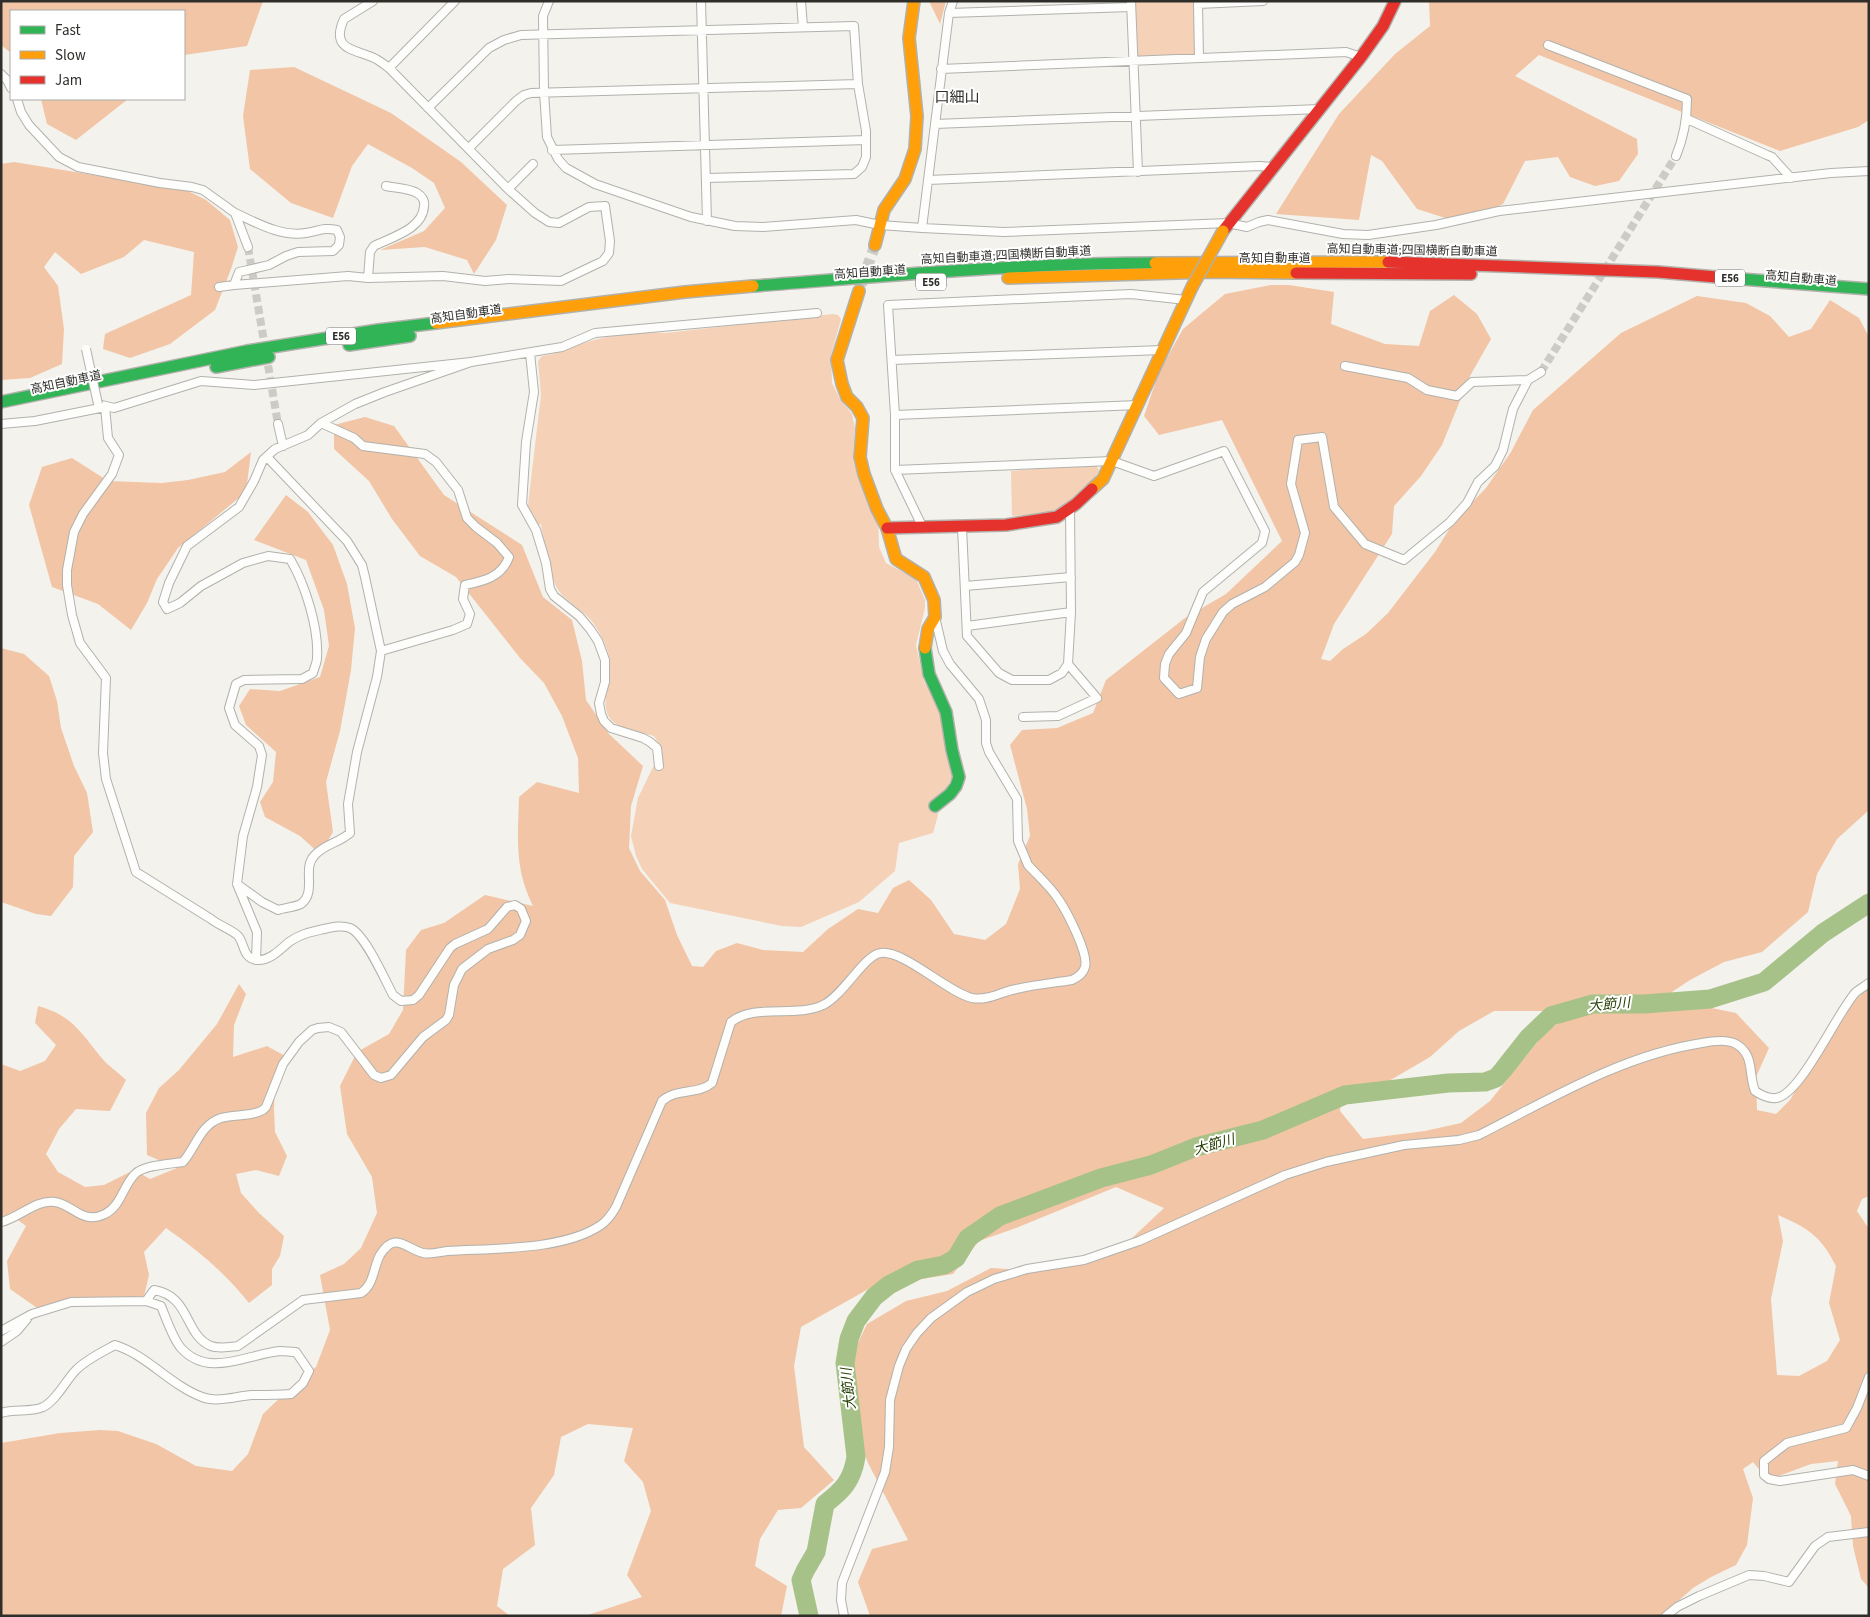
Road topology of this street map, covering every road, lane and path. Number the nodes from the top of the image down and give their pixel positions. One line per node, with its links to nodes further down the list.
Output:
1 (372, 1): 19 (street)
2 (455, 1): 19 (street)
3 (549, 1): 14 (street)
4 (701, 1): 13 (street)
5 (801, 1): 12 (street)
6 (914, 1): 48 (main road)
7 (953, 1): 11 (street)
8 (1263, 1): 17 (street)
9 (1396, 1): 16 (main road)
10 (1131, 4): 11 (street); 18 (street)
11 (949, 13): 20 (street)
12 (802, 27): 13 (street); 22 (street)
13 (702, 30): 14 (street); 24 (street)
14 (542, 34): 25 (street); 27 (street)
15 (1548, 45): 30 (street)
16 (1361, 57): 17 (street); 28 (main road)
17 (1199, 58): 18 (street)
18 (1133, 61): 20 (street); 29 (street)
19 (389, 68): 27 (street)
20 (941, 69): 31 (street)
21 (1, 74): 23 (street)
22 (858, 84): 24 (street); 32 (street)
23 (10, 87)
24 (704, 87): 25 (street); 33 (street)
25 (544, 92): 34 (street); 35 (street)
26 (17, 100): 46 (street)
27 (428, 108): 34 (street)
28 (1319, 109): 29 (street); 38 (main road)
29 (1136, 117): 31 (street); 40 (street)
30 (1687, 119): 36 (street); 42 (street)
31 (935, 124): 43 (street)
32 (866, 140): 33 (street); 41 (street)
33 (706, 145): 35 (street); 41 (street)
34 (469, 148): 45 (street)
35 (552, 150): 47 (street)
36 (1676, 156)
37 (533, 164): 45 (street)
38 (1272, 167): 40 (street); 49 (main road)
39 (1869, 171): 42 (street)
40 (1138, 172): 43 (street)
41 (707, 178): 47 (street)
42 (1790, 178): 49 (street)
43 (928, 180): 50 (street)
44 (386, 186): 53 (street)
45 (508, 188): 53 (street)
46 (235, 213): 52 (street); 54 (street)
47 (707, 221): 48 (street)
48 (880, 225): 50 (street); 51 (main road)
49 (1226, 227): 50 (street); 60 (main road, bridge)
50 (922, 228)
51 (875, 245)
52 (248, 248)
53 (368, 278): 54 (street)
54 (234, 285): 55 (street)
55 (219, 287)
56 (1869, 289): 58 (main road, 高知自動車道;四国横断自動車道 / E56)
57 (859, 291): 84 (main road)
58 (685, 292): 70 (main road, 高知自動車道 / E56)
59 (1869, 297): 73 (main road, 高知自動車道 / E56)
60 (1186, 300): 63 (main road); 65 (street)
61 (817, 312): 64 (street)
62 (86, 349): 71 (street, bridge)
63 (1162, 350): 65 (street); 72 (main road)
64 (530, 353): 66 (street); 94 (street)
65 (892, 360): 74 (street)
66 (471, 362): 71 (street); 75 (street)
67 (1345, 366): 69 (street)
68 (1541, 372): 69 (street)
69 (1528, 380): 80 (street)
70 (1, 402)
71 (101, 405): 76 (street); 97 (street)
72 (1138, 406): 74 (street); 80 (main road)
73 (1, 410)
74 (895, 415): 81 (street)
75 (321, 423): 78 (street); 91 (street)
76 (1, 424)
77 (278, 424): 78 (street)
78 (283, 446): 79 (street)
79 (267, 457): 91 (street); 96 (street)
80 (1112, 461): 81 (street); 82 (main road)
81 (895, 470): 85 (street)
82 (1070, 508): 83 (main road); 86 (street)
83 (962, 527): 85 (main road); 87 (street)
84 (887, 528): 85 (main road); 89 (main road)
85 (922, 528)
86 (1071, 577): 87 (street); 88 (street)
87 (965, 586): 90 (street)
88 (1071, 612): 90 (street); 92 (street)
89 (935, 617): 95 (main road); 100 (street)
90 (967, 626): 92 (street)
91 (381, 651): 96 (street)
92 (1068, 664): 93 (street)
93 (1023, 717)
94 (659, 766)
95 (935, 806)
96 (237, 884): 97 (street)
97 (256, 960): 99 (street)
98 (1869, 983): 108 (street)
99 (1, 1222)
100 (146, 1301): 101 (street); 105 (street)
101 (32, 1314): 102 (street); 103 (street)
102 (1, 1331)
103 (1, 1342)
104 (1869, 1377): 106 (street)
105 (1, 1413)
106 (1869, 1476)
107 (1869, 1532): 109 (street)
108 (844, 1616)
109 (1666, 1616)

